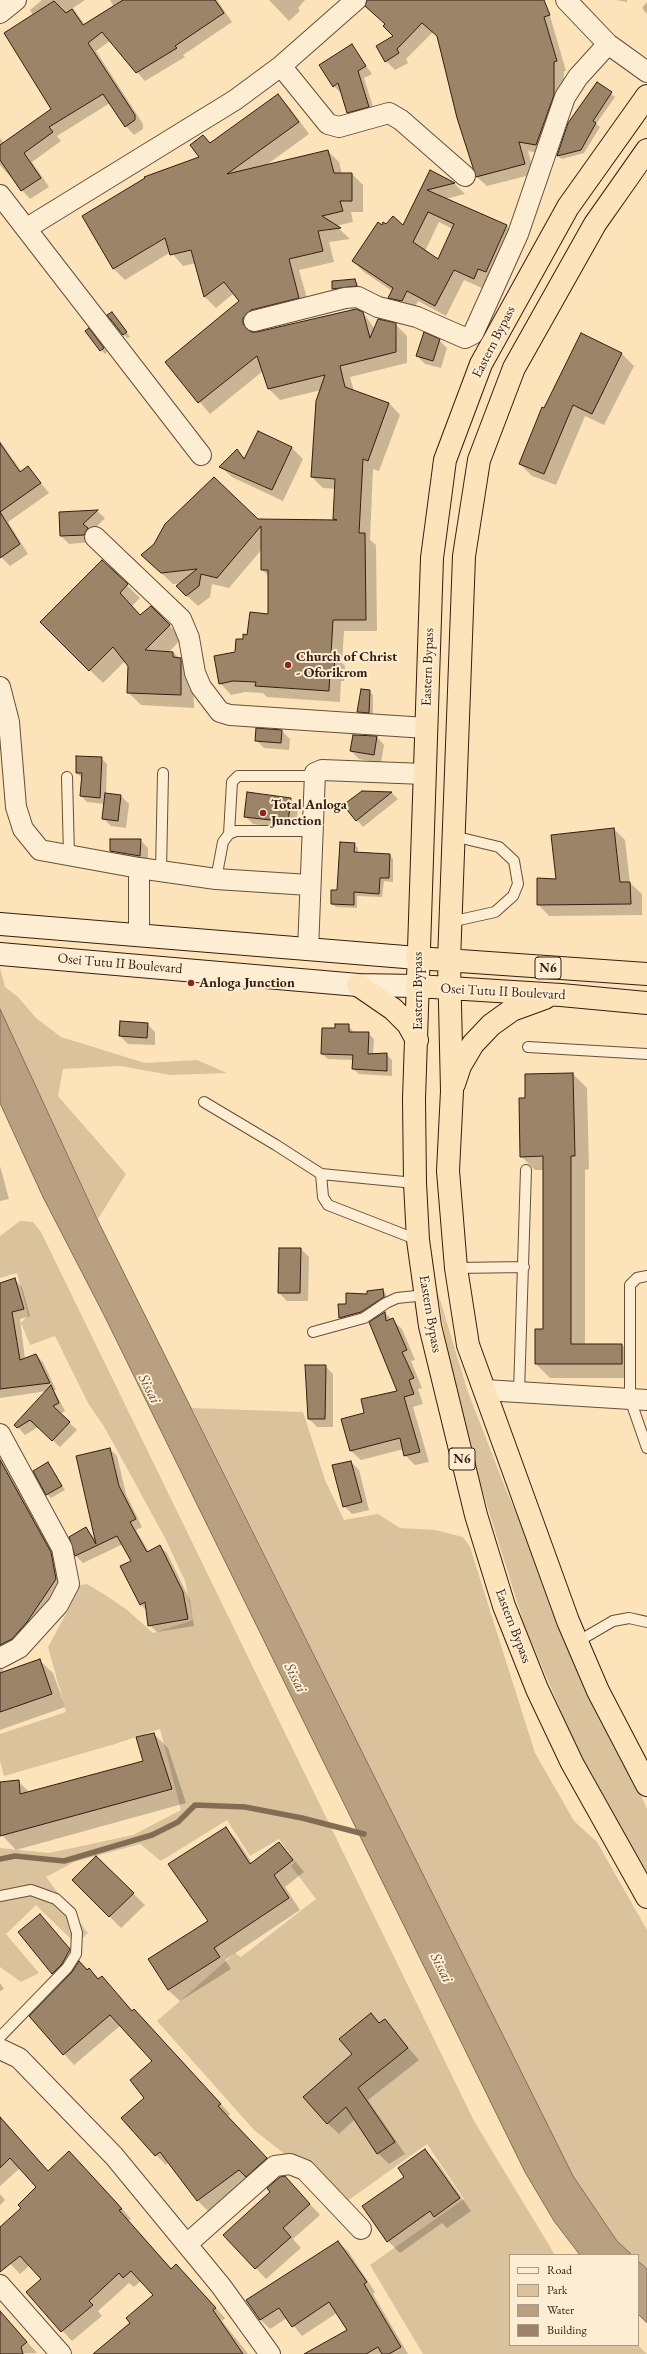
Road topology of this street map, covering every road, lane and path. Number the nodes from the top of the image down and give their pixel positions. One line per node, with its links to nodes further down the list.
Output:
1 (16, 0): 4 (street)
2 (356, 0): 6 (street)
3 (566, 0): 5 (street)
4 (0, 14)
5 (608, 44): 7 (street); 13 (street)
6 (281, 66): 10 (street); 12 (street)
7 (647, 72)
8 (647, 96): 17 (highway, Eastern Bypass)
9 (647, 150): 24 (highway)
10 (465, 176)
11 (0, 194): 12 (street)
12 (27, 228): 14 (street)
13 (254, 321)
14 (201, 455)
15 (95, 537): 17 (street)
16 (0, 687): 25 (street)
17 (426, 728): 19 (highway, Eastern Bypass)
18 (163, 773): 27 (lane)
19 (424, 774): 20 (street); 35 (highway, Eastern Bypass)
20 (313, 776): 22 (street); 23 (lane)
21 (67, 777): 25 (lane)
22 (311, 831): 23 (lane); 29 (street)
23 (229, 834): 28 (lane)
24 (453, 836): 30 (highway); 30 (lane)
25 (69, 855): 26 (street)
26 (139, 868): 27 (street); 32 (street)
27 (161, 871): 28 (street)
28 (216, 879): 29 (street)
29 (309, 885): 33 (street)
30 (450, 922): 36 (highway)
31 (5, 924): 32 (main road, Osei Tutu II Boulevard)
32 (139, 936): 33 (main road, Osei Tutu II Boulevard)
33 (308, 950): 35 (main road, Osei Tutu II Boulevard)
34 (5, 954): 38 (main road, Osei Tutu II Boulevard)
35 (418, 958): 36 (highway, Osei Tutu II Boulevard / N6); 39 (highway, Eastern Bypass / N6)
36 (449, 961): 37 (highway, Osei Tutu II Boulevard / N6); 40 (highway)
37 (647, 974)
38 (358, 985): 39 (main road, Osei Tutu II Boulevard); 43 (highway)
39 (417, 986): 40 (highway, Osei Tutu II Boulevard / N6); 43 (highway, Eastern Bypass / N6)
40 (450, 989): 41 (highway, Osei Tutu II Boulevard / N6); 46 (highway)
41 (561, 995): 42 (highway, Osei Tutu II Boulevard / N6); 46 (highway)
42 (647, 1003)
43 (418, 1040): 50 (highway, Eastern Bypass / N6)
44 (528, 1047): 45 (lane)
45 (647, 1054)
46 (452, 1090): 53 (highway)
47 (204, 1102): 49 (lane)
48 (526, 1170): 52 (lane)
49 (320, 1174): 50 (lane); 51 (lane)
50 (415, 1183): 51 (highway, Eastern Bypass / N6)
51 (418, 1240): 55 (highway, Eastern Bypass / N6)
52 (524, 1267): 53 (lane); 58 (lane)
53 (456, 1268): 57 (highway)
54 (647, 1276): 59 (lane)
55 (426, 1295): 56 (lane); 67 (highway, Eastern Bypass / N6)
56 (313, 1332)
57 (485, 1390): 58 (street); 63 (highway)
58 (519, 1392): 59 (street)
59 (639, 1400): 61 (lane)
60 (0, 1434): 64 (street)
61 (647, 1448)
62 (647, 1622): 63 (lane)
63 (577, 1642): 65 (highway)
64 (0, 1658)
65 (647, 1785)
66 (0, 1896): 68 (lane)
67 (647, 1897)
68 (0, 2037)
69 (0, 2048): 71 (street)
70 (361, 2229): 71 (street)
71 (187, 2244): 74 (street)
72 (0, 2286): 73 (street)
73 (61, 2354)
74 (270, 2354)

